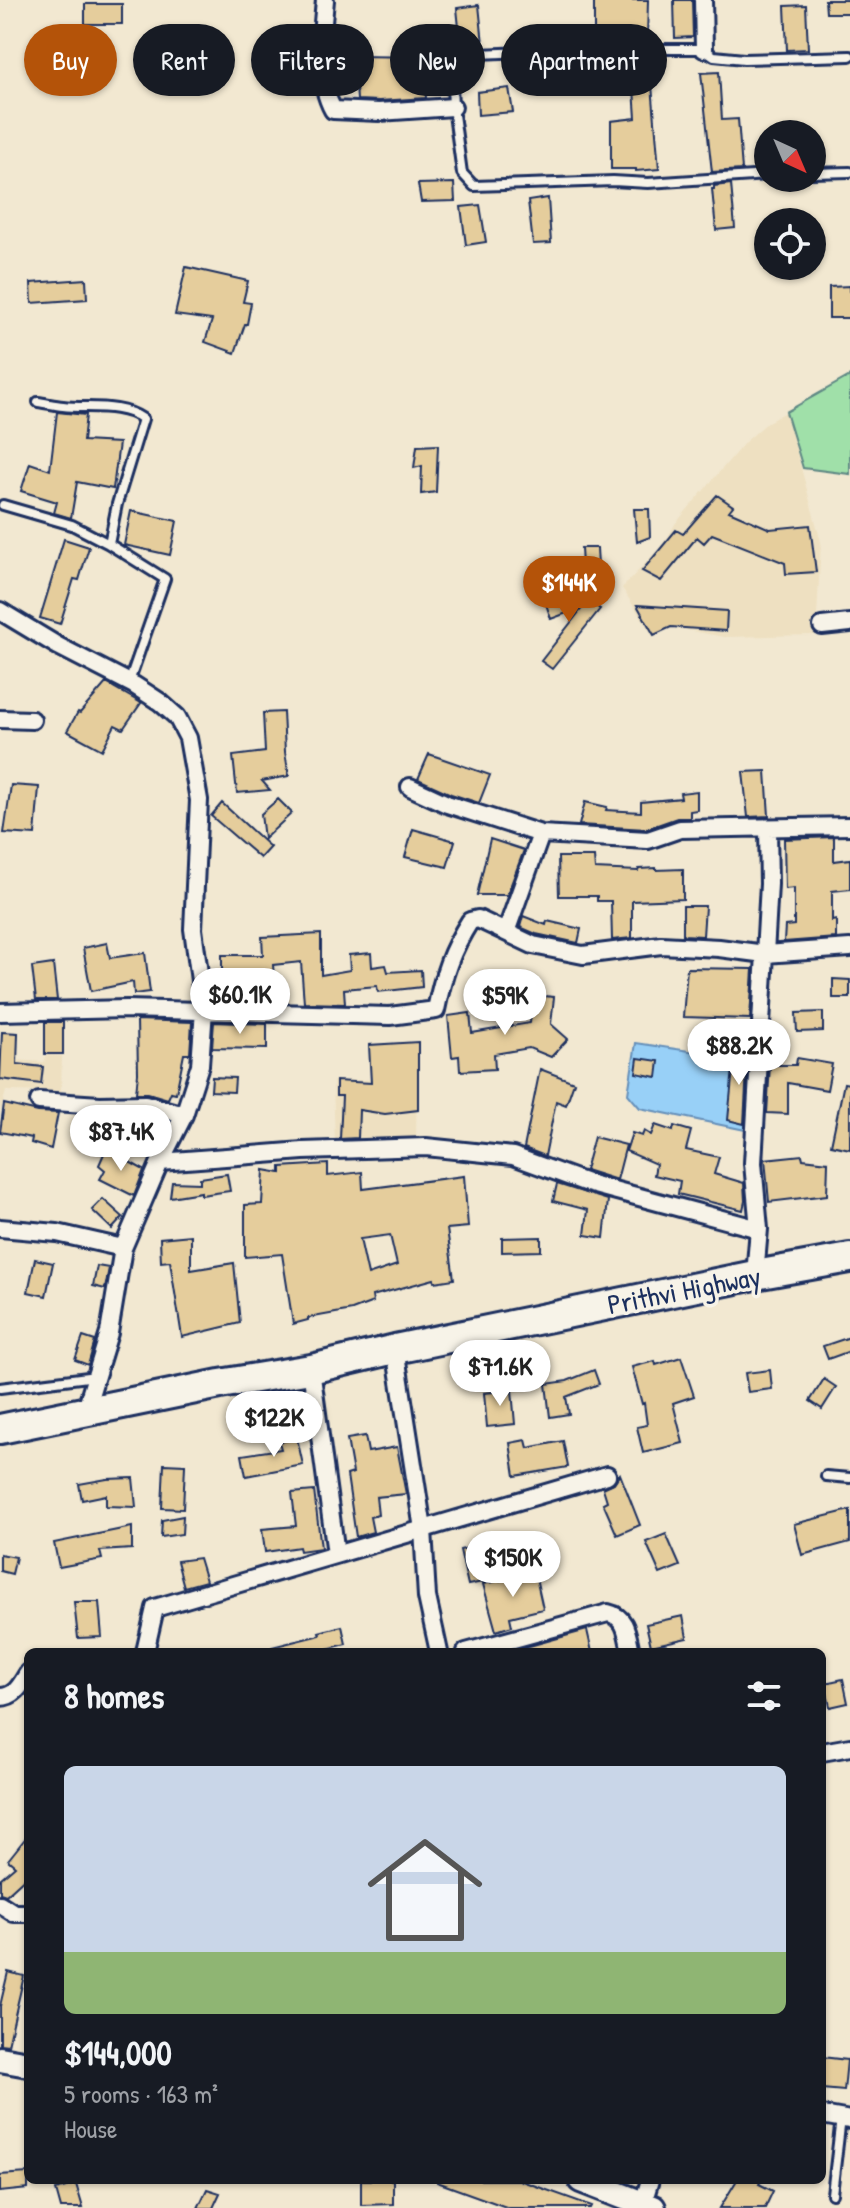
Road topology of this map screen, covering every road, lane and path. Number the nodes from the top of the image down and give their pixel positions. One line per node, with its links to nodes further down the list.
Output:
1 (325, 0): 5 (street)
2 (703, 0): 3 (street)
3 (704, 49): 4 (lane); 5 (lane)
4 (850, 56)
5 (453, 107): 8 (lane)
6 (850, 172): 7 (lane)
7 (826, 173)
8 (754, 176)
9 (38, 402): 11 (lane)
10 (3, 505): 11 (lane)
11 (109, 544): 15 (lane)
12 (0, 611): 15 (street)
13 (850, 623): 14 (street)
14 (822, 626)
15 (129, 682): 25 (street)
16 (0, 719): 17 (street)
17 (32, 720)
18 (410, 787): 21 (street)
19 (850, 826): 20 (street)
20 (768, 829): 21 (street); 24 (street)
21 (541, 834): 22 (street)
22 (506, 932): 24 (street); 25 (street)
23 (850, 948): 24 (street)
24 (765, 954): 31 (street)
25 (204, 1010): 26 (street); 28 (street)
26 (0, 1012)
27 (39, 1101): 28 (street)
28 (184, 1115): 29 (street)
29 (160, 1162): 31 (street); 32 (street)
30 (0, 1228): 32 (street)
31 (759, 1229): 34 (street)
32 (123, 1248): 37 (street)
33 (850, 1258): 34 (highway, Prithvi Highway)
34 (755, 1275): 35 (highway, Prithvi Highway)
35 (395, 1349): 36 (highway, Prithvi Highway); 44 (street)
36 (311, 1369): 39 (highway, Prithvi Highway); 45 (street)
37 (96, 1376): 38 (lane); 39 (street)
38 (0, 1388)
39 (85, 1412): 40 (highway, Prithvi Highway)
40 (0, 1429)
41 (607, 1475): 44 (street)
42 (826, 1476): 43 (lane)
43 (850, 1478)
44 (423, 1529): 45 (street); 47 (street)
45 (336, 1554): 46 (street)
46 (146, 1648)
47 (438, 1648)
48 (481, 1648): 49 (street)
49 (630, 1648)
50 (24, 1680): 51 (street)
51 (0, 1697)
52 (850, 1747): 53 (street)
53 (826, 1751)
54 (0, 1904): 55 (street)
55 (24, 1913)
56 (0, 2059): 57 (main road)
57 (24, 2063)
58 (845, 2118): 60 (lane)
59 (594, 2184): 61 (main road)
60 (832, 2194)
61 (645, 2200)

